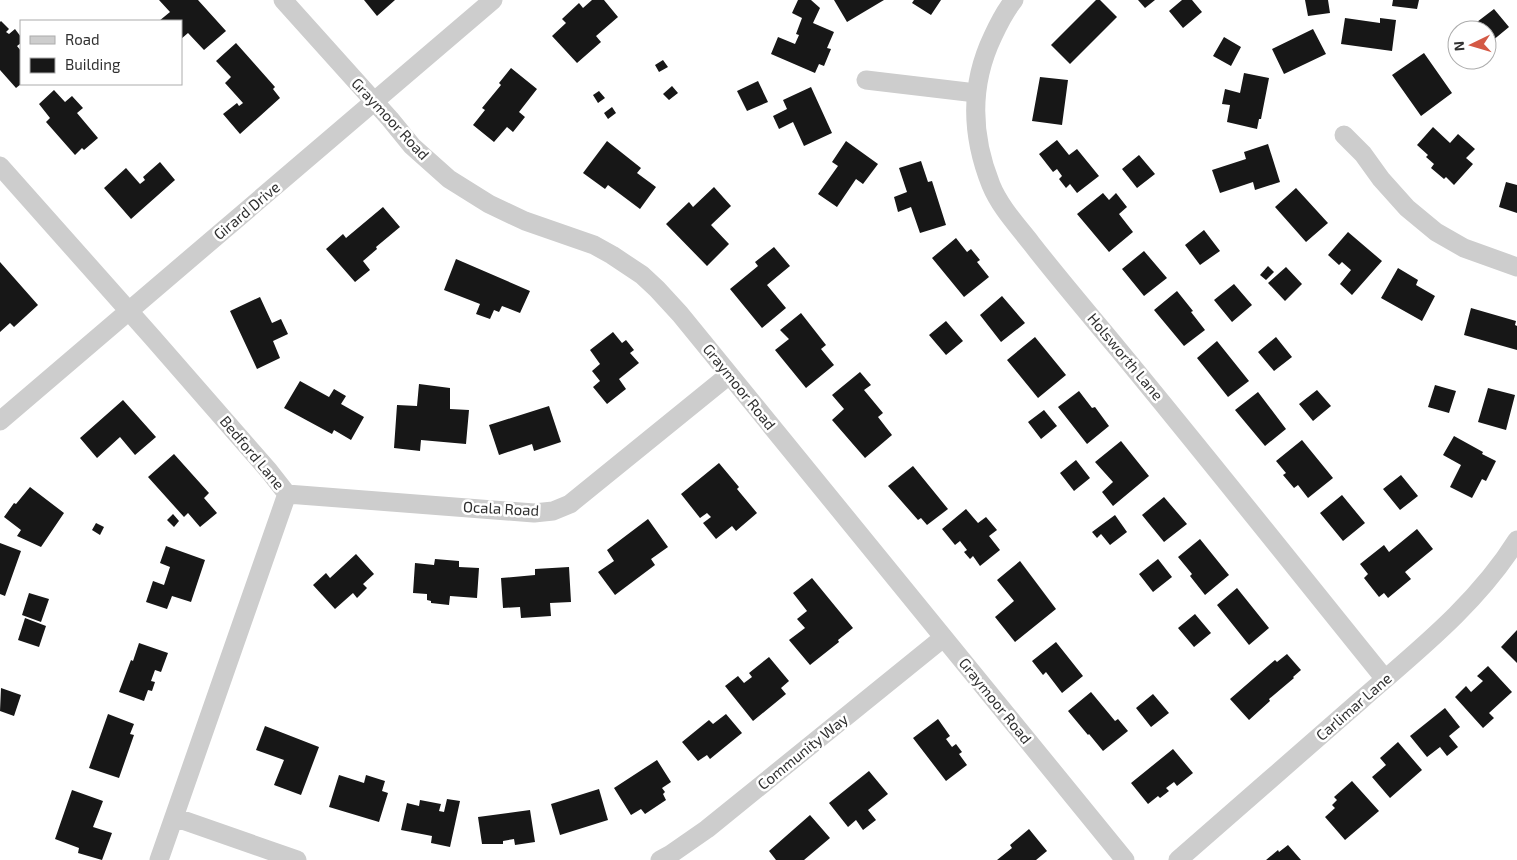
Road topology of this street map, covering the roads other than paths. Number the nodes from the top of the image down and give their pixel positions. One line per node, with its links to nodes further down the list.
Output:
1 (282, 0): 6 (street, Graymoor Road)
2 (493, 0): 6 (street, Girard Drive)
3 (1014, 0): 5 (street, Holsworth Lane)
4 (866, 80): 5 (street)
5 (976, 93): 16 (street, Holsworth Lane)
6 (374, 102): 10 (street, Girard Drive); 11 (street, Graymoor Road)
7 (1344, 135): 9 (street)
8 (0, 166): 10 (street, Bedford Lane)
9 (1517, 267)
10 (129, 312): 12 (street, Girard Drive); 13 (street, Bedford Lane)
11 (729, 374): 13 (street, Ocala Road); 15 (street, Graymoor Road)
12 (0, 421)
13 (287, 494): 17 (street, Bedford Lane)
14 (1517, 540): 16 (street, Carlimar Lane)
15 (943, 638): 20 (street, Community Way); 21 (street, Graymoor Road)
16 (1385, 680): 22 (street, Carlimar Lane)
17 (174, 817): 18 (street, Bedford Lane); 19 (street)
18 (159, 860)
19 (297, 860)
20 (660, 860)
21 (1124, 860)
22 (1178, 860)

